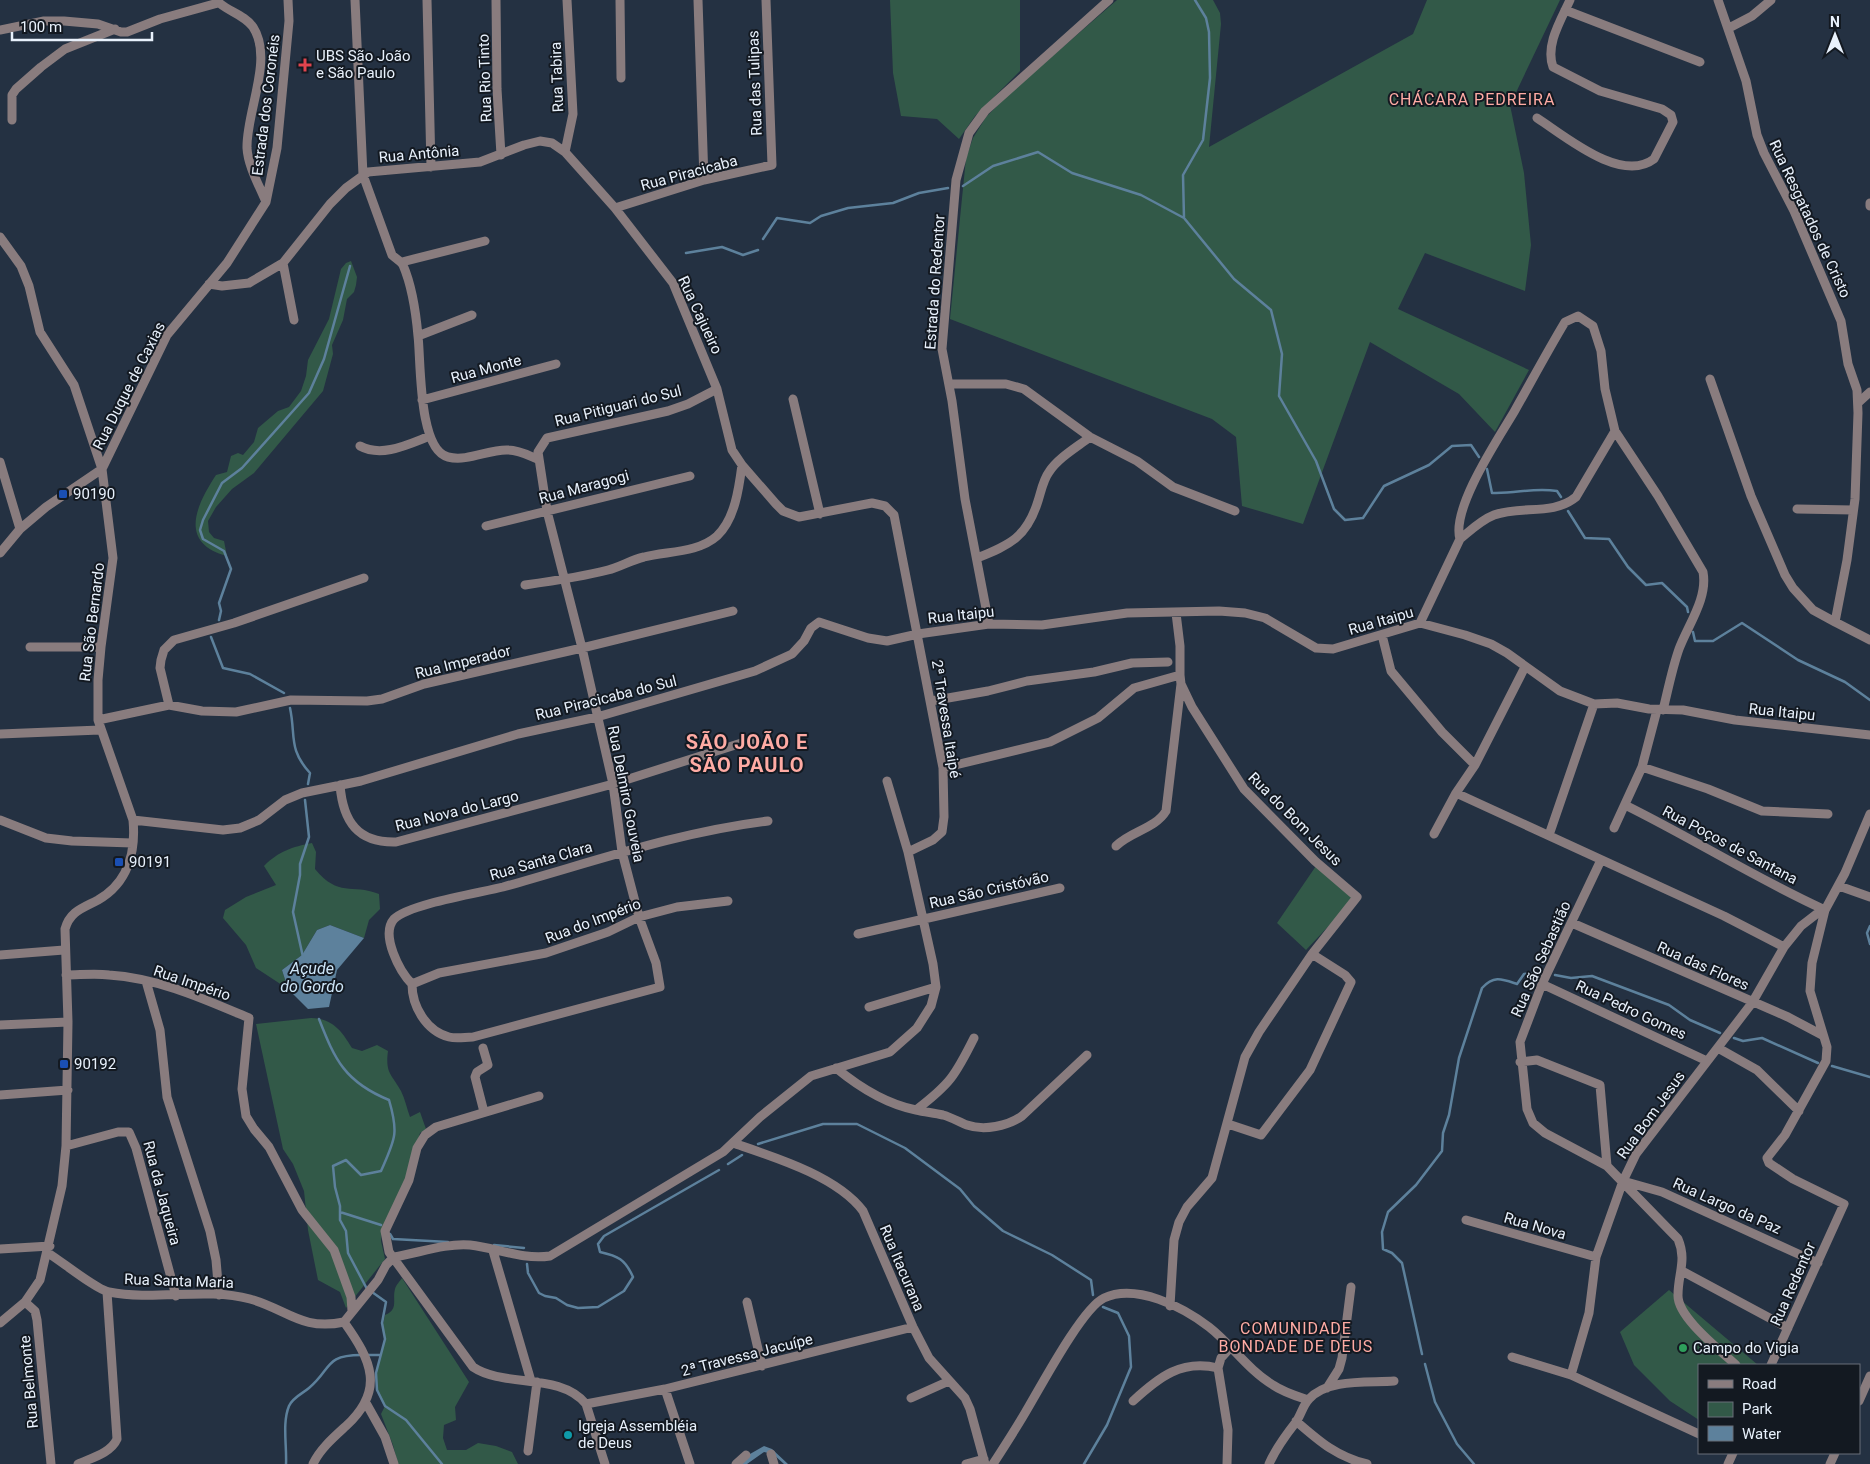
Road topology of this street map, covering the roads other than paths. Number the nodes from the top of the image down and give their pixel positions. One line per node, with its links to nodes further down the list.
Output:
1 (288, 0): 28 (street, Estrada dos Coronéis)
2 (355, 0): 26 (street)
3 (427, 0): 25 (street)
4 (496, 0): 23 (street, Rua Rio Tinto)
5 (568, 0): 22 (street, Rua Tabira)
6 (620, 0): 19 (street)
7 (698, 0): 27 (street)
8 (766, 0): 24 (street, Rua das Tulipas)
9 (1109, 0): 40 (street, Estrada do Redentor)
10 (1570, 0): 14 (street)
11 (1718, 0): 15 (street, Rua Resgatados de Cristo)
12 (1771, 0): 15 (street)
13 (217, 1): 16 (street); 28 (street)
14 (1565, 10): 18 (street); 20 (street)
15 (1729, 28): 45 (street, Rua Resgatados de Cristo)
16 (115, 29): 17 (street); 21 (street)
17 (0, 30)
18 (1700, 62)
19 (621, 78)
20 (1537, 118)
21 (12, 120)
22 (565, 152): 23 (street, Rua Antônia); 29 (street, Rua Antônia)
23 (501, 155): 25 (street, Rua Antônia)
24 (772, 165): 27 (street, Rua Piracicaba)
25 (432, 167): 26 (street, Rua Antônia)
26 (363, 175): 32 (street); 33 (street, Rua Antônia)
27 (704, 180): 29 (street, Rua Piracicaba)
28 (266, 202): 34 (street, Estrada dos Coronéis)
29 (615, 208): 41 (street, Rua Cajueiro)
30 (0, 237): 53 (street, Rua São Bernardo)
31 (485, 241): 32 (street)
32 (402, 262): 37 (street)
33 (283, 263): 34 (street, Rua Antônia); 36 (street)
34 (209, 284): 53 (street, Rua Duque de Caxias)
35 (472, 316): 37 (street)
36 (294, 320)
37 (418, 336): 44 (street)
38 (556, 364): 44 (street, Rua Monte)
39 (1710, 379): 70 (street)
40 (949, 384): 48 (street); 64 (street, Estrada do Redentor)
41 (717, 389): 50 (street, Rua Pitiguari do Sul); 52 (street, 2ª Travessa Itaipé)
42 (1870, 392): 45 (street)
43 (793, 399): 59 (street)
44 (422, 400): 47 (street)
45 (1858, 402): 56 (street, Rua Resgatados de Cristo)
46 (1615, 431): 62 (street); 62 (street); 85 (street)
47 (430, 436): 49 (street); 50 (street)
48 (1090, 437): 57 (street); 64 (street)
49 (360, 446)
50 (537, 459): 58 (street, Rua Delmiro Gouveia)
51 (0, 462): 61 (street)
52 (742, 465): 59 (street, 2ª Travessa Itaipé); 66 (street)
53 (102, 469): 61 (street, Rua Duque de Caxias); 77 (street, Rua São Bernardo)
54 (690, 476): 58 (street, Rua Maragogi)
55 (1797, 510): 56 (street)
56 (1853, 510): 70 (street, Rua Resgatados de Cristo)
57 (1235, 511)
58 (547, 512): 60 (street, Rua Maragogi); 66 (street, Rua Delmiro Gouveia)
59 (820, 514): 73 (street, 2ª Travessa Itaipé)
60 (486, 526)
61 (20, 529): 63 (street, Rua Duque de Caxias)
62 (1460, 540): 71 (street)
63 (0, 553)
64 (977, 558): 72 (street, Estrada do Redentor)
65 (364, 578): 84 (street)
66 (564, 580): 67 (street); 78 (street, Rua Delmiro Gouveia)
67 (525, 585)
68 (733, 611): 78 (street, Rua Imperador)
69 (1176, 612): 72 (street, Rua Itaipu); 74 (street, Rua Itaipu); 81 (street)
70 (1835, 622): 75 (street)
71 (1420, 623): 74 (street, Rua Itaipu); 80 (street, Rua Itaipu)
72 (990, 624): 73 (street, Rua Itaipu)
73 (918, 634): 82 (street, 2ª Travessa Itaipé); 86 (street, Rua Piracicaba do Sul)
74 (1382, 634): 92 (street)
75 (1870, 640)
76 (30, 647): 77 (street)
77 (101, 647): 87 (street, Rua São Bernardo)
78 (582, 648): 84 (street, Rua Imperador); 86 (street, Rua Delmiro Gouveia)
79 (1168, 662): 82 (street)
80 (1525, 667): 83 (street, Rua Itaipu); 92 (street)
81 (1181, 680): 94 (street); 109 (street); 125 (street, Rua do Bom Jesus)
82 (931, 701): 94 (street, 2ª Travessa Itaipé)
83 (1594, 704): 85 (street, Rua Itaipu); 107 (street)
84 (169, 705): 87 (street)
85 (1660, 710): 90 (street, Rua Itaipu); 93 (street)
86 (597, 717): 96 (street, Rua Delmiro Gouveia); 97 (street, Rua Piracicaba do Sul)
87 (98, 720): 88 (street, Rua São Bernardo)
88 (100, 730): 89 (street); 103 (street, Rua São Bernardo)
89 (0, 734)
90 (1870, 735)
91 (754, 739): 96 (street, Rua Nova do Largo)
92 (1475, 765): 98 (street)
93 (1642, 767): 99 (street); 100 (street)
94 (944, 768): 111 (street, 2ª Travessa Itaipé)
95 (886, 781): 111 (street)
96 (613, 784): 97 (street, Rua Nova do Largo); 110 (street, Rua Delmiro Gouveia)
97 (340, 786): 103 (street, Rua Piracicaba do Sul)
98 (1456, 793): 106 (street); 107 (street)
99 (1625, 805): 105 (street); 117 (street, Rua Poços de Santana)
100 (1828, 814)
101 (1870, 814): 113 (street)
102 (0, 820): 108 (street)
103 (132, 820): 108 (street, Rua São Bernardo)
104 (768, 821): 110 (street, Rua Santa Clara)
105 (1614, 828)
106 (1434, 834)
107 (1548, 836): 112 (street)
108 (132, 843): 123 (street, Rua São Bernardo)
109 (1116, 846)
110 (622, 852): 118 (street, Rua Delmiro Gouveia); 128 (street, Rua Santa Clara)
111 (908, 852): 119 (street)
112 (1601, 860): 120 (street, Rua São Sebastião); 122 (street)
113 (1839, 886): 115 (street); 117 (street)
114 (1060, 888): 119 (street, Rua São Cristóvão)
115 (1870, 897)
116 (728, 901): 118 (street, Rua do Império)
117 (1824, 910): 122 (street, Rua Bom Jesus); 135 (street)
118 (639, 917): 128 (street, Rua do Império); 128 (street, Rua Delmiro Gouveia)
119 (923, 919): 121 (street, Rua São Cristóvão); 130 (street)
120 (1572, 923): 129 (street, Rua São Sebastião); 131 (street, Rua das Flores)
121 (858, 934)
122 (1784, 947): 131 (street, Rua Bom Jesus)
123 (64, 950): 124 (street); 126 (street, Rua São Bernardo)
124 (0, 954)
125 (1312, 954): 149 (street); 149 (street)
126 (66, 975): 127 (street, Rua Império); 133 (street, Rua São Bernardo)
127 (146, 981): 164 (street); 169 (street, Rua Império)
128 (412, 984)
129 (1542, 984): 140 (street, Rua Pedro Gomes); 141 (street, Rua São Sebastião)
130 (936, 987): 132 (street); 142 (street)
131 (1752, 1003): 135 (street, Rua das Flores); 138 (street, Rua Bom Jesus)
132 (869, 1007)
133 (68, 1022): 134 (street); 143 (street, Rua São Bernardo)
134 (0, 1025)
135 (1822, 1035): 147 (street)
136 (974, 1038): 146 (street)
137 (483, 1048): 148 (street)
138 (1718, 1048): 140 (street, Rua Bom Jesus); 147 (street)
139 (1086, 1055): 146 (street)
140 (1708, 1061): 153 (street, Rua Bom Jesus)
141 (1520, 1062): 152 (street, Rua São Sebastião); 152 (street)
142 (836, 1068): 146 (street); 150 (street)
143 (68, 1090): 144 (street); 151 (street, Rua São Bernardo)
144 (0, 1096)
145 (538, 1096): 148 (street)
146 (916, 1110)
147 (1799, 1111): 160 (street, Rua Redentor)
148 (484, 1112): 158 (street)
149 (1228, 1124): 168 (street)
150 (732, 1143): 157 (street); 172 (street, Rua Itacurana)
151 (66, 1146): 156 (street, Rua São Bernardo); 165 (street, Rua da Jaqueira)
152 (1607, 1166): 153 (street, Rua São Sebastião)
153 (1623, 1181): 159 (street, Rua Bom Jesus); 160 (street, Rua Largo da Paz); 161 (street, Rua São Sebastião)
154 (1466, 1220): 159 (street, Rua Nova)
155 (0, 1249): 156 (street)
156 (49, 1250): 163 (street, Rua Santa Maria); 166 (street, Rua São Bernardo)
157 (493, 1251): 158 (street); 182 (street)
158 (394, 1257): 169 (street); 182 (street)
159 (1596, 1257): 180 (street, Rua Bom Jesus)
160 (1818, 1263): 173 (street, Rua Redentor)
161 (1682, 1271): 173 (street); 176 (street, Rua São Sebastião)
162 (1352, 1287): 185 (street)
163 (107, 1292): 165 (street, Rua Santa Maria); 200 (street)
164 (219, 1295): 165 (street, Rua Santa Maria); 170 (street, Rua Santa Maria)
165 (176, 1296)
166 (25, 1302): 171 (street, Rua São Bernardo); 199 (street, Rua Belmonte)
167 (747, 1302): 178 (street)
168 (1170, 1306): 174 (street); 208 (street)
169 (352, 1311): 170 (street)
170 (344, 1322): 191 (street)
171 (0, 1323)
172 (913, 1327): 178 (street, 2ª Travessa Jacuípe); 183 (street, Rua Itacurana)
173 (1788, 1328): 177 (street, Rua Redentor)
174 (1230, 1348): 179 (street); 189 (street)
175 (1512, 1357): 180 (street)
176 (1735, 1364)
177 (1771, 1364)
178 (762, 1366): 186 (street, 2ª Travessa Jacuípe)
179 (1218, 1368): 190 (street); 209 (street)
180 (1571, 1375): 194 (street)
181 (1870, 1376): 188 (street)
182 (534, 1381): 192 (street); 195 (street)
183 (950, 1381): 187 (street); 198 (street, Rua Itacurana)
184 (1394, 1381): 185 (street)
185 (1327, 1388): 189 (street)
186 (665, 1389): 192 (street, 2ª Travessa Jacuípe); 204 (street)
187 (911, 1398)
188 (1860, 1399)
189 (1308, 1400): 193 (street)
190 (1133, 1401)
191 (366, 1403): 201 (street); 202 (street)
192 (586, 1404): 203 (street)
193 (1296, 1421): 210 (street); 211 (street)
194 (1698, 1434)
195 (528, 1450)
196 (771, 1454): 206 (street)
197 (746, 1455): 205 (street)
198 (984, 1461): 207 (street)
199 (51, 1464)
200 (78, 1464)
201 (313, 1464)
202 (394, 1464)
203 (605, 1464)
204 (690, 1464)
205 (736, 1464)
206 (774, 1464)
207 (966, 1464)
208 (993, 1464)
209 (1227, 1464)
210 (1269, 1464)
211 (1367, 1464)

